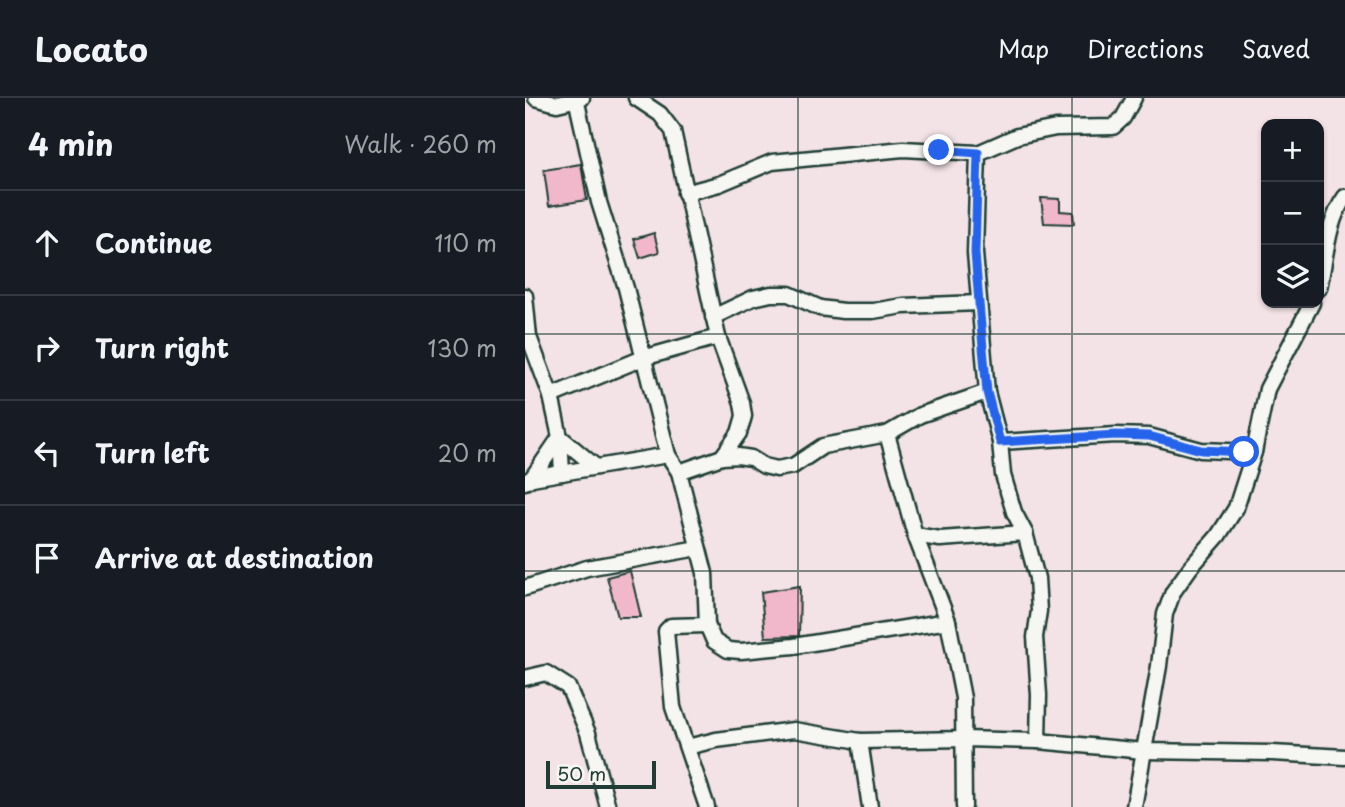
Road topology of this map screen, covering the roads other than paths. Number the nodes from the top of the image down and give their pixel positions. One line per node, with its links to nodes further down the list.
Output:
1 (536, 98): 4 (street)
2 (636, 98): 6 (street)
3 (1134, 98): 5 (street)
4 (578, 99): 15 (street)
5 (978, 153): 6 (street); 10 (street)
6 (685, 192): 12 (street)
7 (1345, 197): 8 (street)
8 (1324, 264)
9 (525, 296): 13 (street)
10 (979, 303): 12 (street); 16 (street)
11 (1309, 308): 21 (street)
12 (713, 317): 14 (street)
13 (527, 337): 17 (street)
14 (718, 337): 15 (street); 23 (street)
15 (643, 358): 17 (street); 22 (street)
16 (987, 392): 18 (street); 20 (street)
17 (551, 396): 19 (street)
18 (887, 435): 23 (street); 29 (street)
19 (560, 437): 24 (street); 25 (street); 27 (street)
20 (1000, 442): 21 (street); 28 (street)
21 (1254, 452): 39 (street)
22 (668, 455): 24 (street); 26 (street)
23 (722, 457): 26 (street)
24 (596, 467): 25 (street)
25 (562, 472): 27 (street)
26 (679, 472): 30 (street)
27 (528, 480)
28 (1025, 533): 29 (street); 37 (street)
29 (915, 535): 32 (street)
30 (698, 548): 31 (street); 33 (street)
31 (525, 589)
32 (948, 621): 33 (street); 35 (street)
33 (707, 625): 38 (street)
34 (525, 678): 41 (street)
35 (965, 739): 36 (street); 37 (street); 44 (street)
36 (860, 741): 38 (street); 43 (street)
37 (1038, 741): 39 (street)
38 (687, 747): 42 (street)
39 (1144, 751): 40 (street); 45 (street)
40 (1345, 757)
41 (608, 807)
42 (708, 807)
43 (870, 807)
44 (964, 807)
45 (1134, 807)

